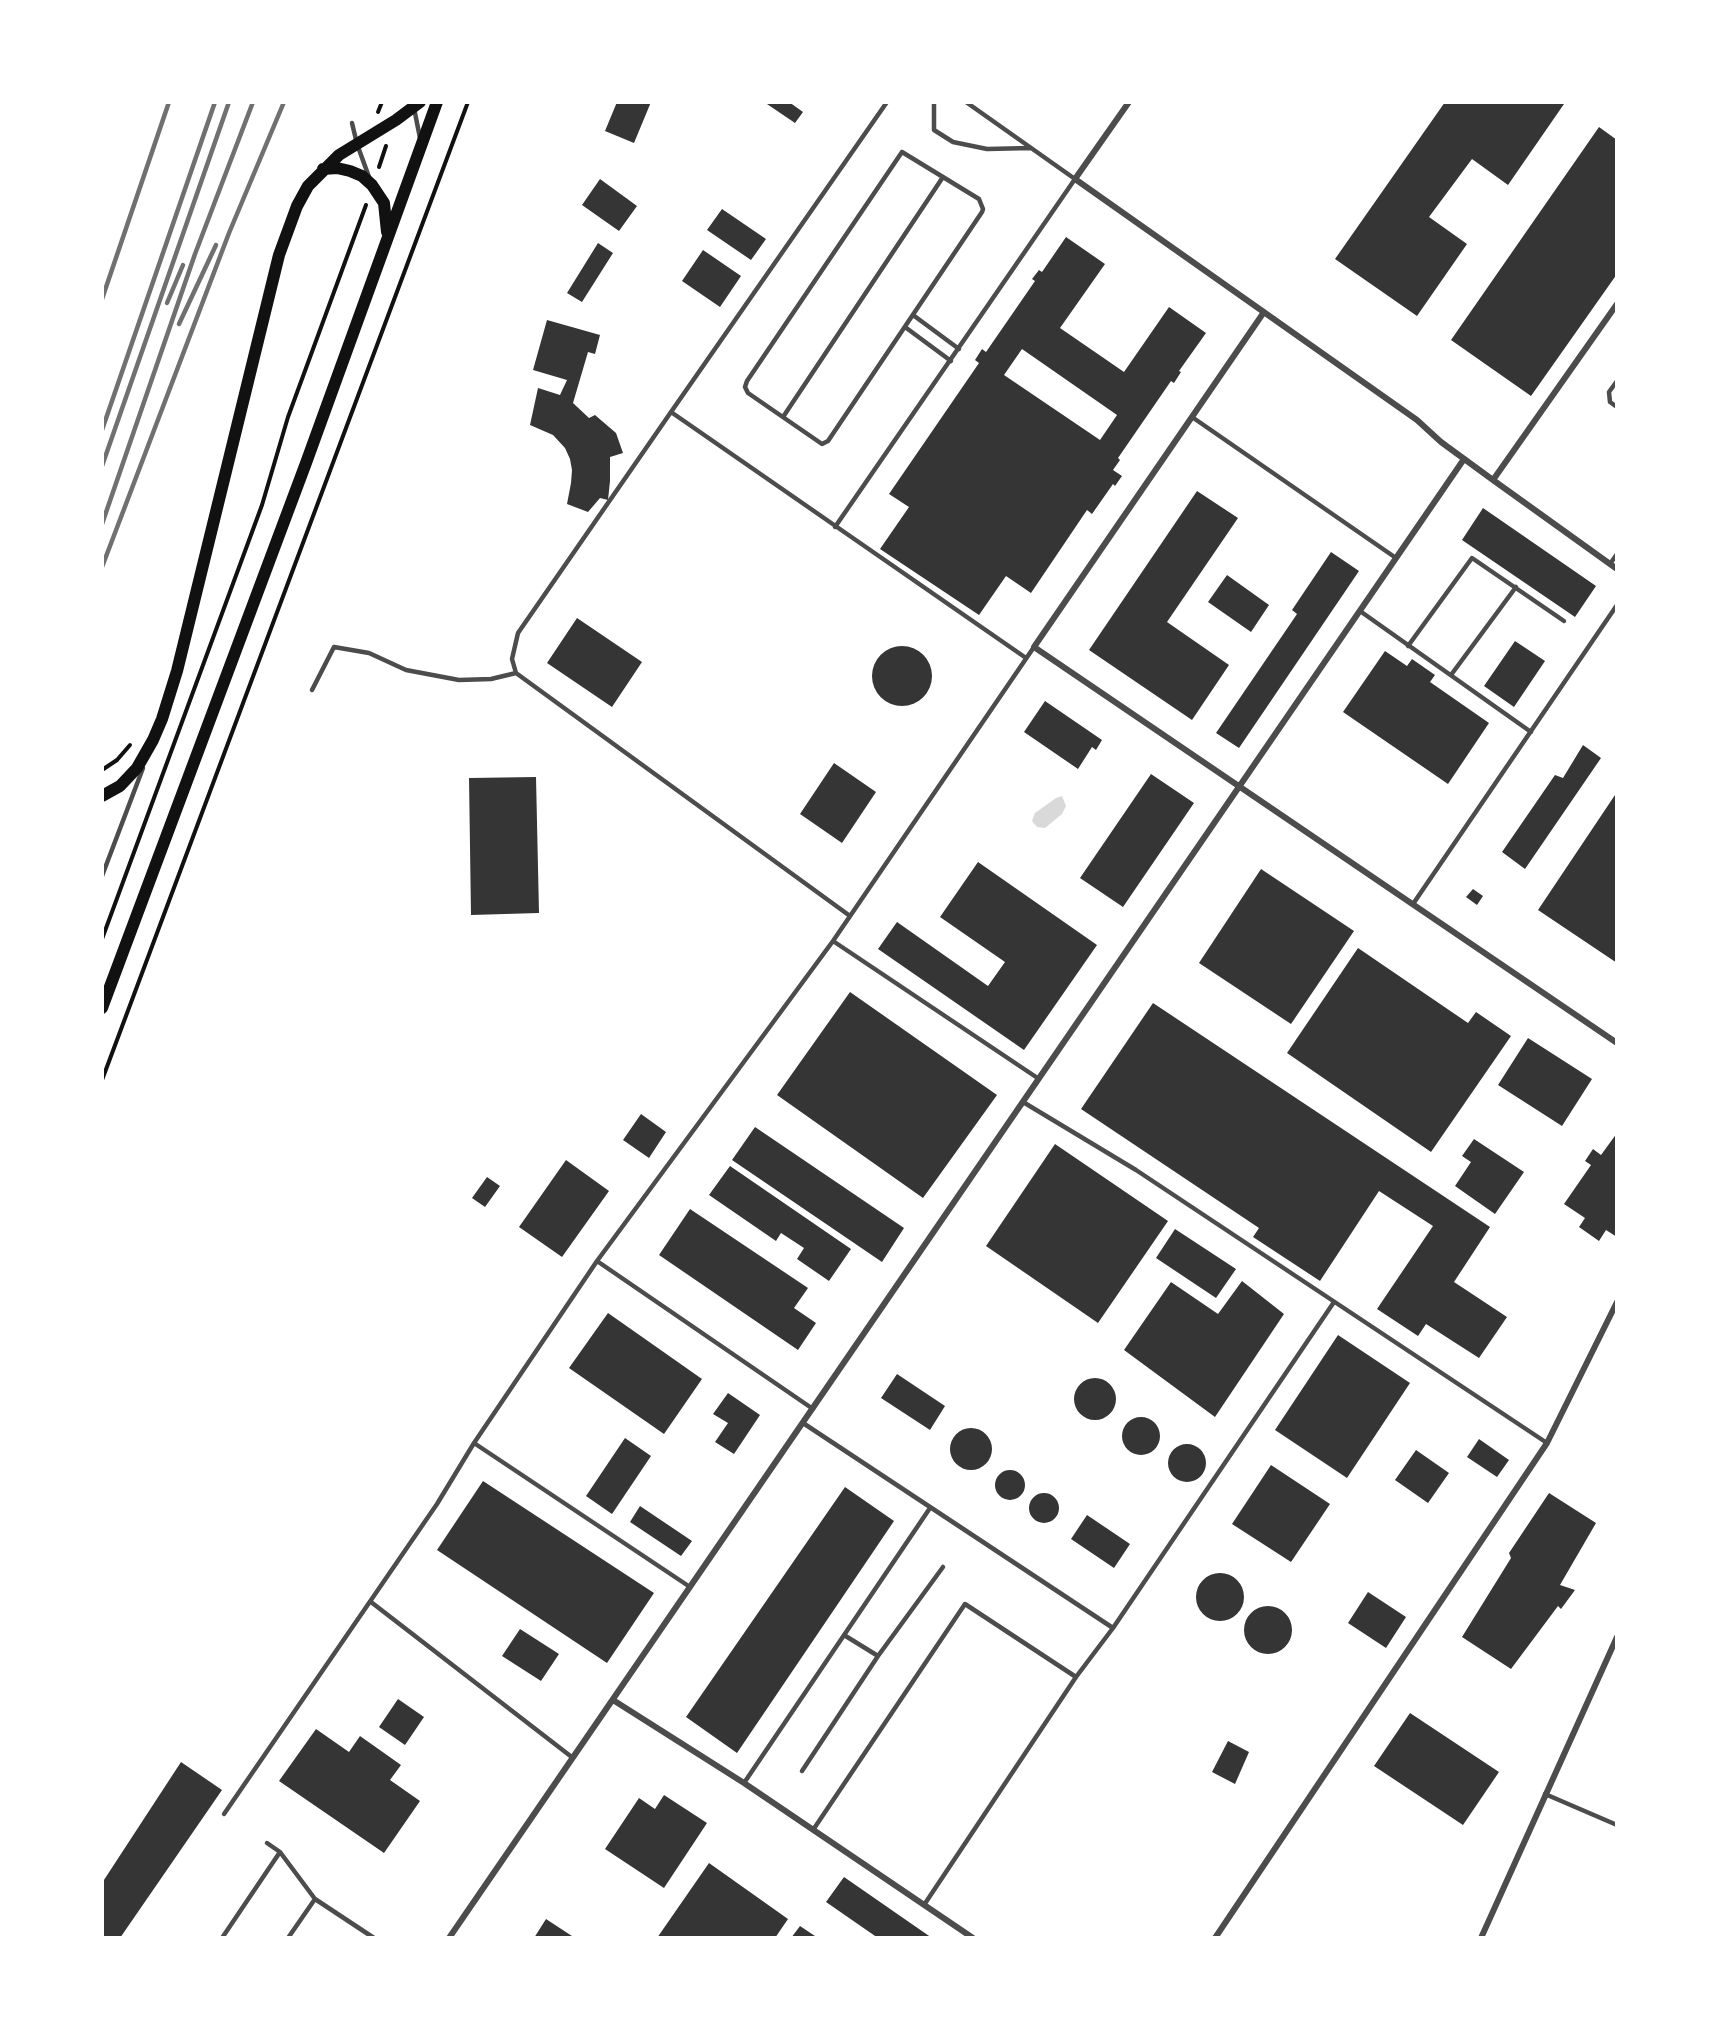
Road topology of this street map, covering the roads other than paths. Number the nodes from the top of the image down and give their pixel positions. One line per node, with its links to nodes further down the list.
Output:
1 (437, 102): 9 (main road)
2 (887, 102): 24 (lane)
3 (934, 102): 10 (lane)
4 (966, 102): 10 (lane)
5 (1129, 102): 13 (street)
6 (416, 104): 8 (main road); 9 (lane)
7 (352, 123): 8 (lane)
8 (357, 144): 11 (main road); 14 (lane)
9 (421, 144): 15 (main road)
10 (1031, 148): 13 (lane)
11 (323, 169): 14 (main road); 45 (main road)
12 (943, 177): 18 (lane); 25 (lane); 25 (lane)
13 (1076, 179): 17 (street); 20 (lane)
14 (372, 185): 15 (main road)
15 (388, 239): 52 (main road)
16 (1617, 304): 28 (street)
17 (1264, 312): 26 (street); 27 (street)
18 (913, 315): 19 (lane); 20 (lane)
19 (905, 327): 21 (lane); 25 (lane)
20 (959, 349): 21 (lane)
21 (951, 361): 29 (lane)
22 (1617, 381): 23 (lane)
23 (1617, 407)
24 (671, 412): 29 (lane); 41 (lane)
25 (783, 417)
26 (1192, 417): 31 (lane); 39 (street)
27 (1464, 459): 28 (street); 31 (street)
28 (1492, 480): 32 (street)
29 (835, 527): 40 (lane)
30 (1617, 554): 32 (lane)
31 (1396, 558): 36 (street)
32 (1610, 564): 33 (street)
33 (1617, 569)
34 (1515, 587): 37 (lane); 38 (lane); 42 (lane)
35 (1617, 605): 44 (lane)
36 (1360, 611): 38 (lane); 46 (street)
37 (1564, 621)
38 (1408, 646): 42 (lane)
39 (1034, 647): 40 (lane); 46 (street)
40 (1026, 658): 50 (lane)
41 (516, 673): 43 (lane); 50 (lane)
42 (1451, 675): 44 (lane)
43 (312, 690)
44 (1530, 732): 49 (lane)
45 (153, 740): 47 (main road); 48 (lane)
46 (1240, 786): 49 (street); 54 (street)
47 (102, 796)
48 (102, 876)
49 (1413, 904): 53 (street)
50 (850, 916): 51 (lane)
51 (833, 941): 54 (lane); 56 (lane)
52 (102, 1008)
53 (1617, 1043)
54 (1039, 1079): 55 (street)
55 (1023, 1102): 57 (lane); 59 (street)
56 (597, 1261): 59 (lane); 61 (lane)
57 (1334, 1302): 62 (lane); 67 (lane)
58 (1617, 1302): 62 (street)
59 (813, 1409): 60 (street)
60 (803, 1423): 63 (lane); 65 (street)
61 (474, 1443): 65 (lane); 66 (lane)
62 (1547, 1443): 89 (street)
63 (930, 1508): 67 (lane); 68 (lane)
64 (943, 1567): 70 (lane)
65 (690, 1587): 72 (street)
66 (370, 1602): 73 (lane); 77 (lane)
67 (1113, 1628): 71 (lane)
68 (844, 1635): 70 (lane); 75 (lane)
69 (1617, 1637): 76 (street)
70 (878, 1656): 74 (lane)
71 (1077, 1677): 79 (lane); 83 (lane)
72 (613, 1700): 73 (street); 75 (street)
73 (573, 1758): 87 (street)
74 (802, 1772)
75 (744, 1783): 79 (street)
76 (1545, 1794): 78 (lane); 90 (street)
77 (224, 1814)
78 (1617, 1825)
79 (813, 1830): 83 (street)
80 (267, 1843): 81 (lane)
81 (280, 1852): 82 (lane); 84 (lane)
82 (315, 1899): 85 (lane); 86 (lane)
83 (924, 1905): 88 (street)
84 (222, 1938)
85 (288, 1938)
86 (374, 1938)
87 (449, 1938)
88 (974, 1938)
89 (1215, 1938)
90 (1481, 1938)

